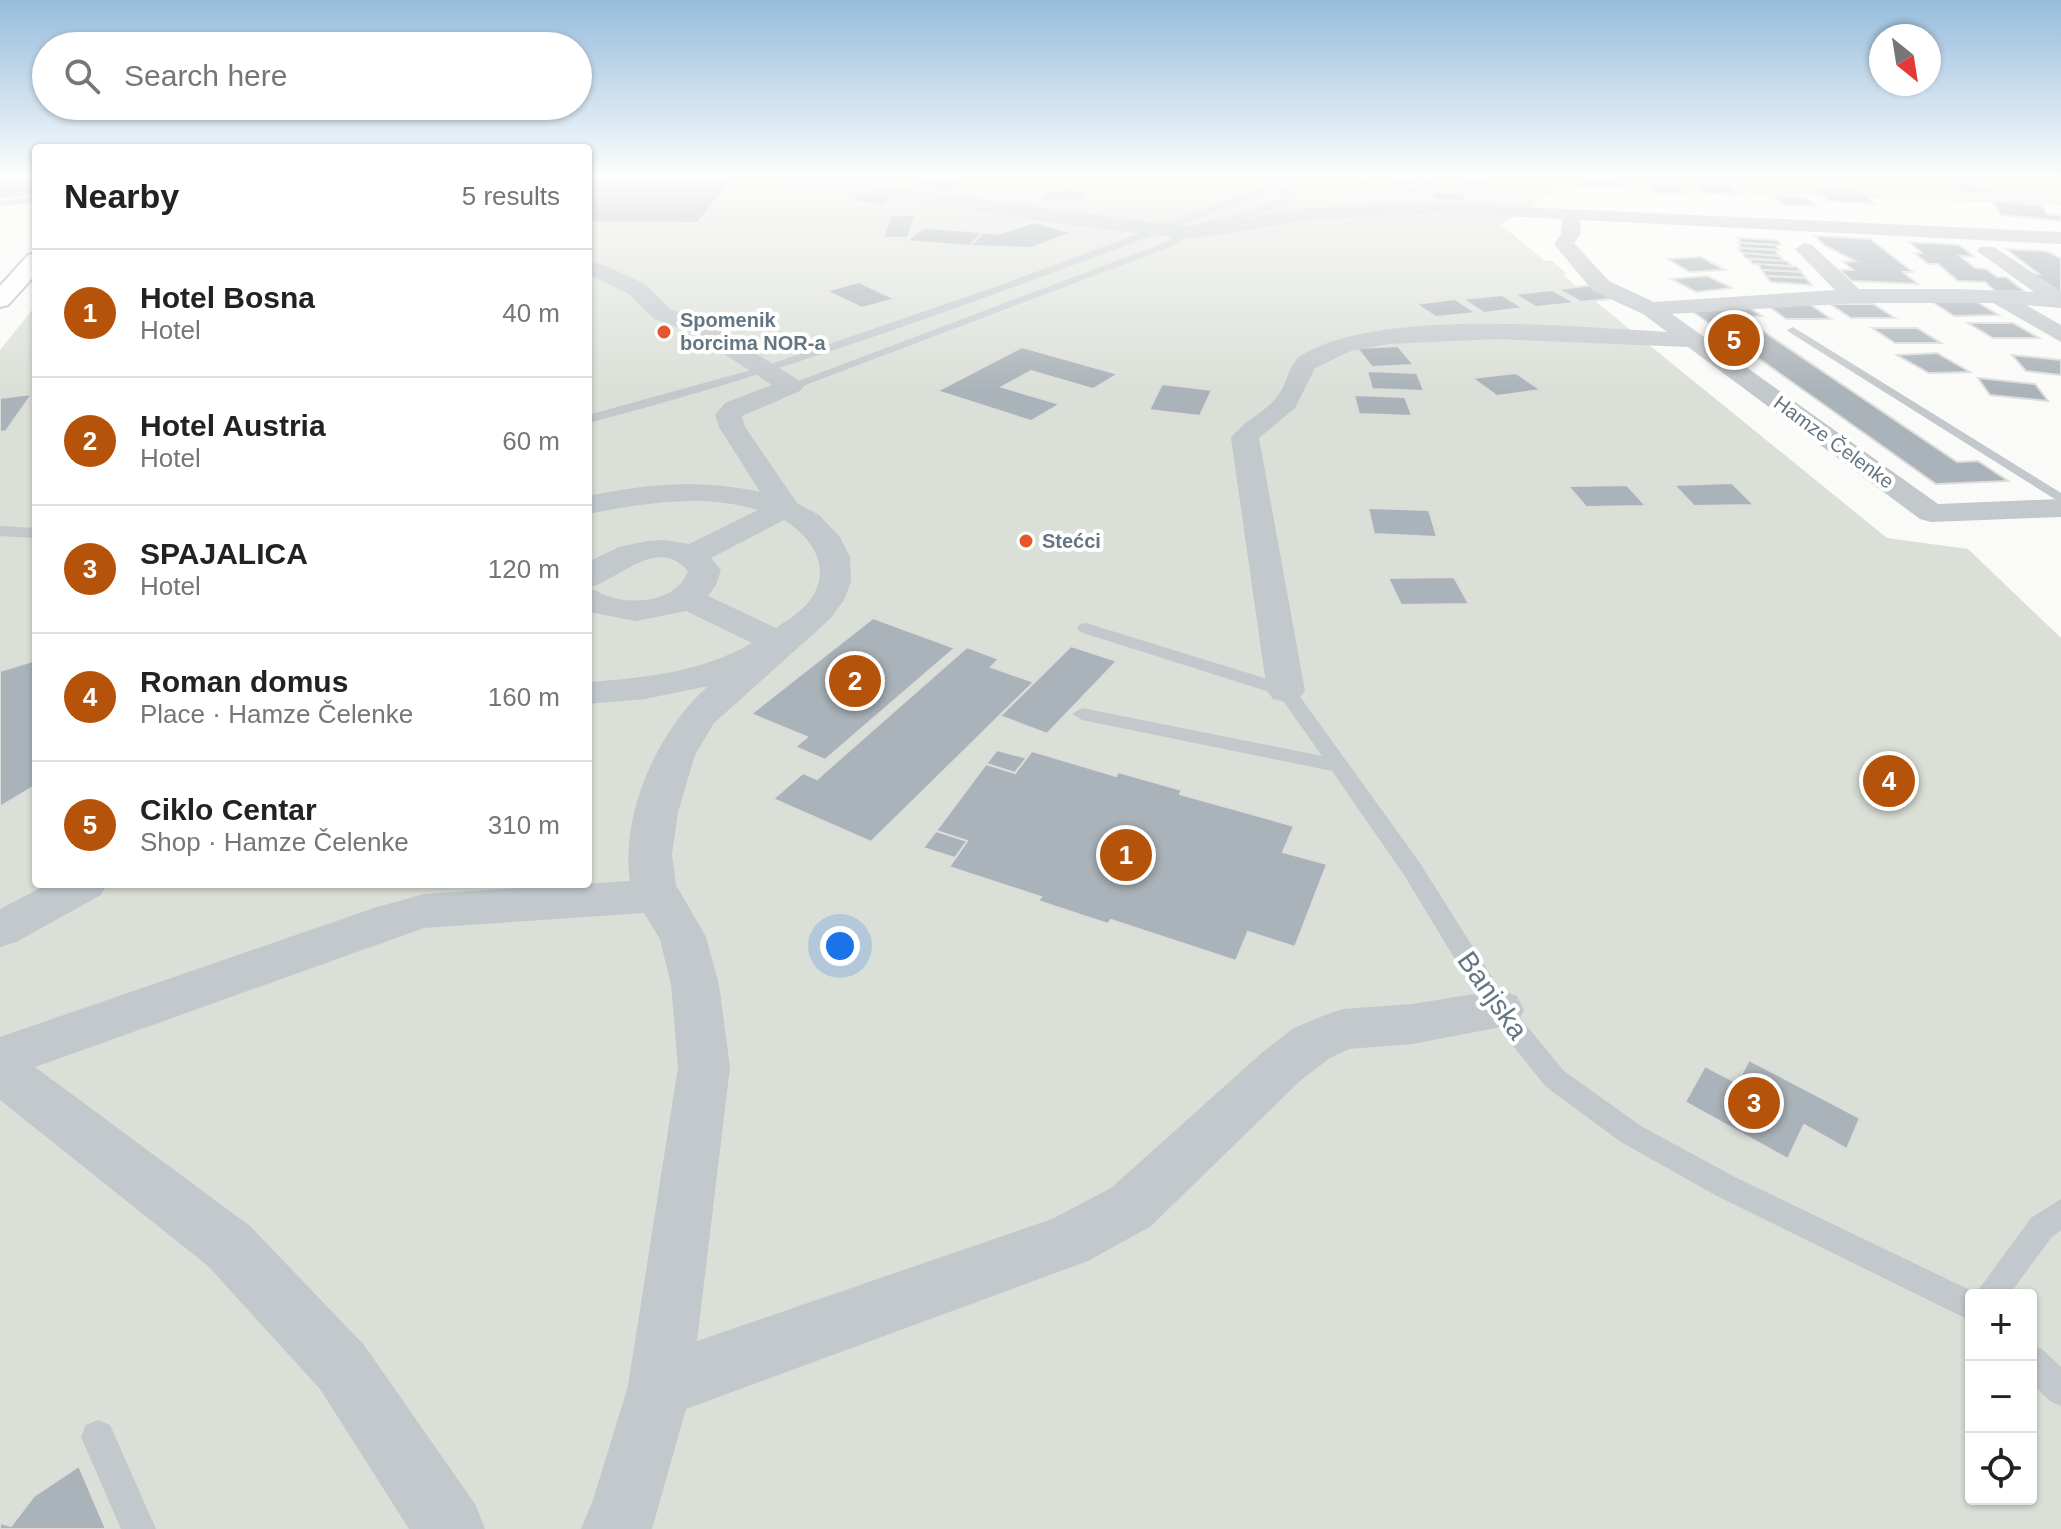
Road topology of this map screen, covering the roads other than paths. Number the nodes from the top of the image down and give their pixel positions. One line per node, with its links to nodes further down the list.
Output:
1 (1106, 248): 16 (lane)
2 (1158, 248): 17 (lane)
3 (1568, 248): 12 (street, Hamze Čelenke)
4 (1805, 249): 9 (street)
5 (1987, 251): 11 (street)
6 (32, 264): 8 (street)
7 (592, 268): 16 (street)
8 (2, 295)
9 (1852, 295): 10 (street); 12 (street)
10 (1993, 295): 11 (street); 14 (street)
11 (2061, 301)
12 (1641, 304): 15 (street, Hamze Čelenke)
13 (1793, 330): 21 (lane)
14 (2061, 335)
15 (1694, 340): 21 (street, Hamze Čelenke); 29 (street)
16 (766, 370): 17 (street); 18 (lane)
17 (791, 386): 20 (street)
18 (592, 418)
19 (592, 504): 20 (street)
20 (785, 508): 24 (street); 28 (street)
21 (2056, 510)
22 (0, 531): 23 (lane)
23 (32, 533)
24 (690, 556): 25 (street); 26 (street)
25 (593, 584): 26 (street)
26 (686, 598): 28 (street)
27 (1086, 628): 29 (lane)
28 (781, 644): 30 (street); 34 (street)
29 (1286, 691): 32 (lane, Banjska)
30 (592, 693)
31 (1082, 714): 32 (lane)
32 (1339, 766): 36 (lane, Banjska)
33 (78, 888): 35 (street)
34 (656, 896): 37 (street); 43 (street)
35 (0, 930)
36 (1499, 1010): 41 (lane, Banjska); 43 (street)
37 (0, 1058)
38 (0, 1070): 47 (street)
39 (2061, 1212): 40 (lane)
40 (1995, 1289)
41 (1965, 1303)
42 (2032, 1361): 44 (lane)
43 (660, 1386): 48 (street)
44 (2061, 1390)
45 (98, 1437): 46 (lane)
46 (139, 1529)
47 (450, 1529)
48 (616, 1529)

